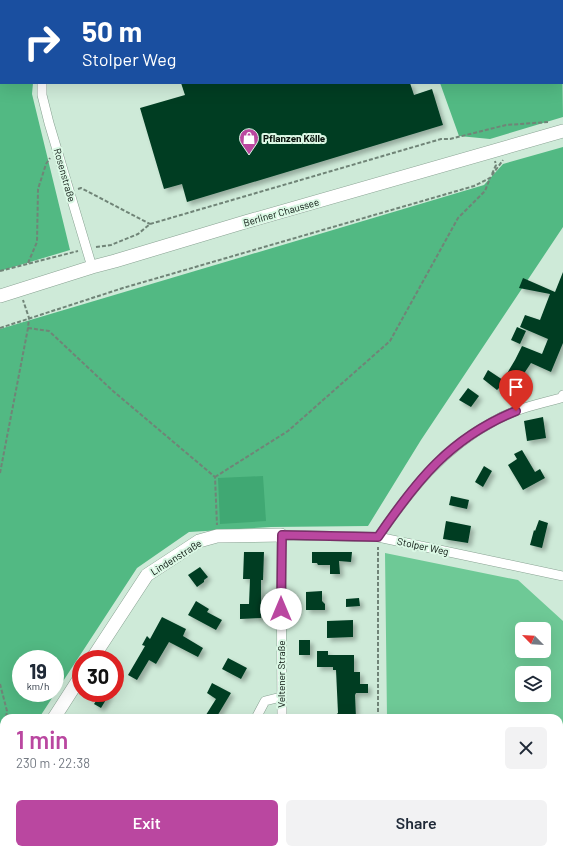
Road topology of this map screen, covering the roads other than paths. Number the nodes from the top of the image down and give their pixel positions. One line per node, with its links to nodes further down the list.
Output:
1 (42, 84): 3 (street, Rosenstraße)
2 (559, 126): 3 (main road, Berliner Chaussee)
3 (92, 267): 4 (main road, Berliner Chaussee)
4 (0, 296)
5 (562, 397): 7 (street)
6 (282, 535): 7 (street, Stolper Weg); 9 (main road, Lindenstraße); 11 (street, Veltener Straße)
7 (378, 537): 8 (street, Stolper Weg)
8 (563, 576)
9 (98, 650)
10 (72, 690): 12 (main road)
11 (281, 697): 13 (street); 14 (street, Veltener Straße)
12 (57, 714)
13 (258, 714)
14 (282, 714)

